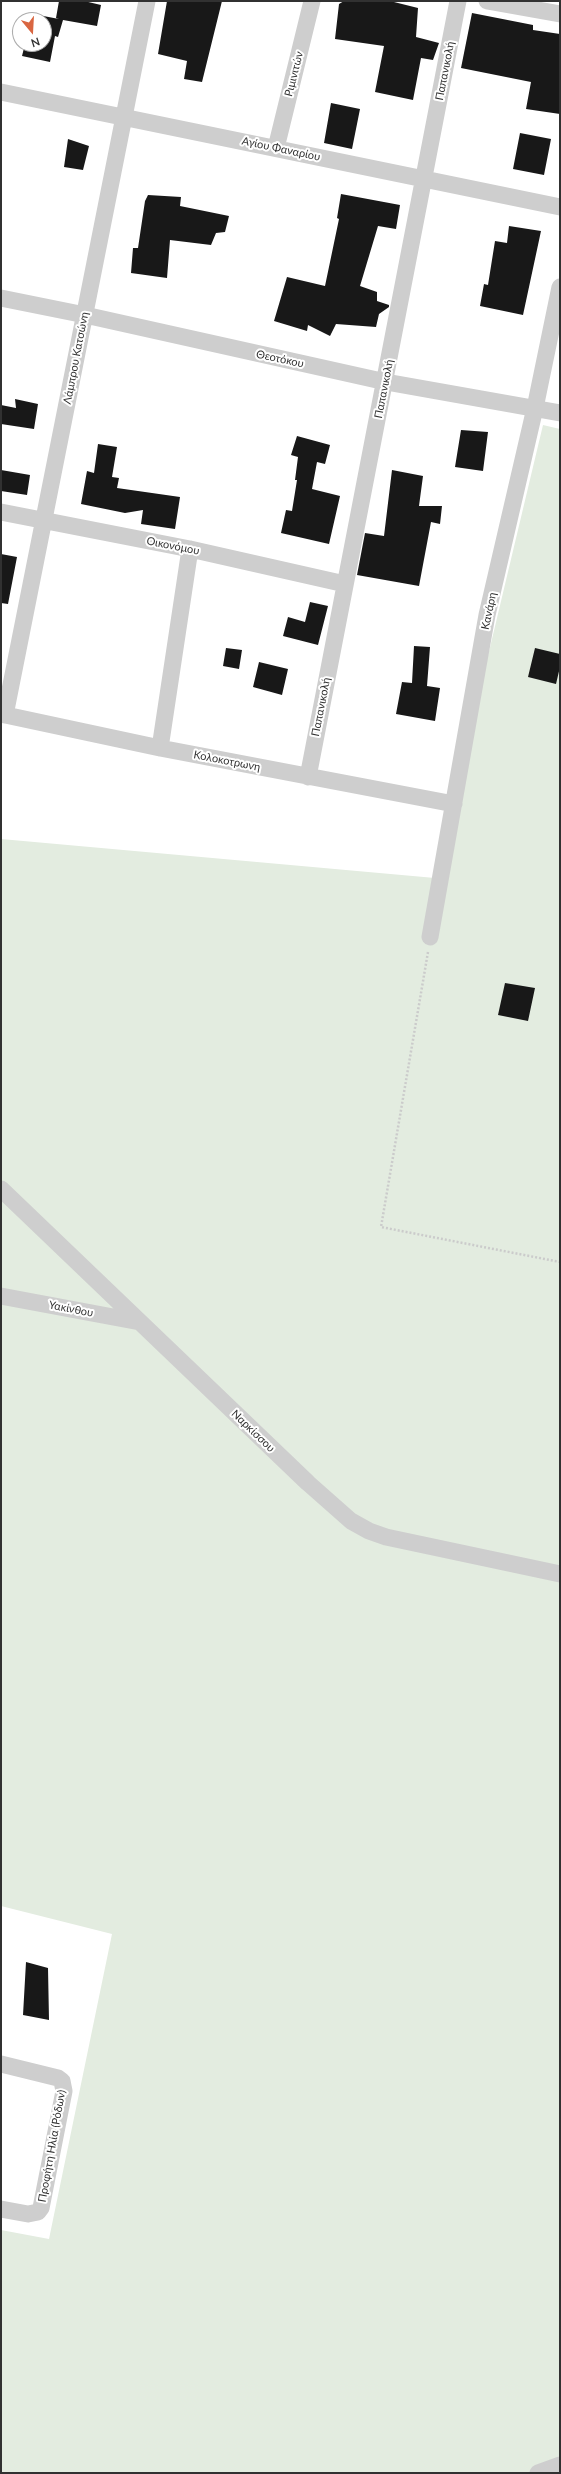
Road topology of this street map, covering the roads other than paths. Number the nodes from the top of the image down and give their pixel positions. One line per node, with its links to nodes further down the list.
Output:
1 (147, 1): 7 (street, Λάμπρου Κατσώνη)
2 (312, 1): 8 (street, Ριμινιτών)
3 (458, 1): 9 (street, Παπανικολή)
4 (487, 1): 5 (street)
5 (560, 14)
6 (1, 92): 7 (street, Αγίου Φαναρίου)
7 (124, 118): 8 (street, Αγίου Φαναρίου); 13 (street, Λάμπρου Κατσώνη)
8 (276, 148): 9 (street, Αγίου Φαναρίου)
9 (423, 180): 10 (street, Αγίου Φαναρίου); 14 (street, Παπανικολή)
10 (560, 207)
11 (560, 287): 15 (street, Κανάρη)
12 (1, 298): 13 (street, Θεοτόκου)
13 (85, 315): 14 (street, Θεοτόκου); 18 (street, Λάμπρου Κατσώνη)
14 (386, 382): 15 (street, Θεοτόκου); 20 (street, Παπανικολή)
15 (535, 408): 16 (street, Θεοτόκου); 24 (street, Κανάρη)
16 (560, 413)
17 (1, 512): 18 (street, Οικονόμου)
18 (44, 521): 19 (street, Οικονόμου); 21 (street, Λάμπρου Κατσώνη)
19 (190, 549): 20 (street, Οικονόμου); 22 (street)
20 (345, 584): 23 (street, Παπανικολή)
21 (3, 714): 22 (street, Κολοκοτρωνη)
22 (160, 748): 23 (street, Κολοκοτρωνη)
23 (308, 777): 24 (street, Κολοκοτρωνη)
24 (454, 804): 25 (street, Κανάρη)
25 (430, 937)
26 (1, 1189): 28 (street, Ναρκίσσου)
27 (1, 1296): 28 (street, Υακίνθου)
28 (140, 1322): 29 (street, Ναρκίσσου)
29 (560, 1574)
30 (1, 2064): 31 (street, Προφήτη Ηλία (Ρόδων))
31 (1, 2209)
32 (560, 2465): 33 (street)
33 (538, 2473)

